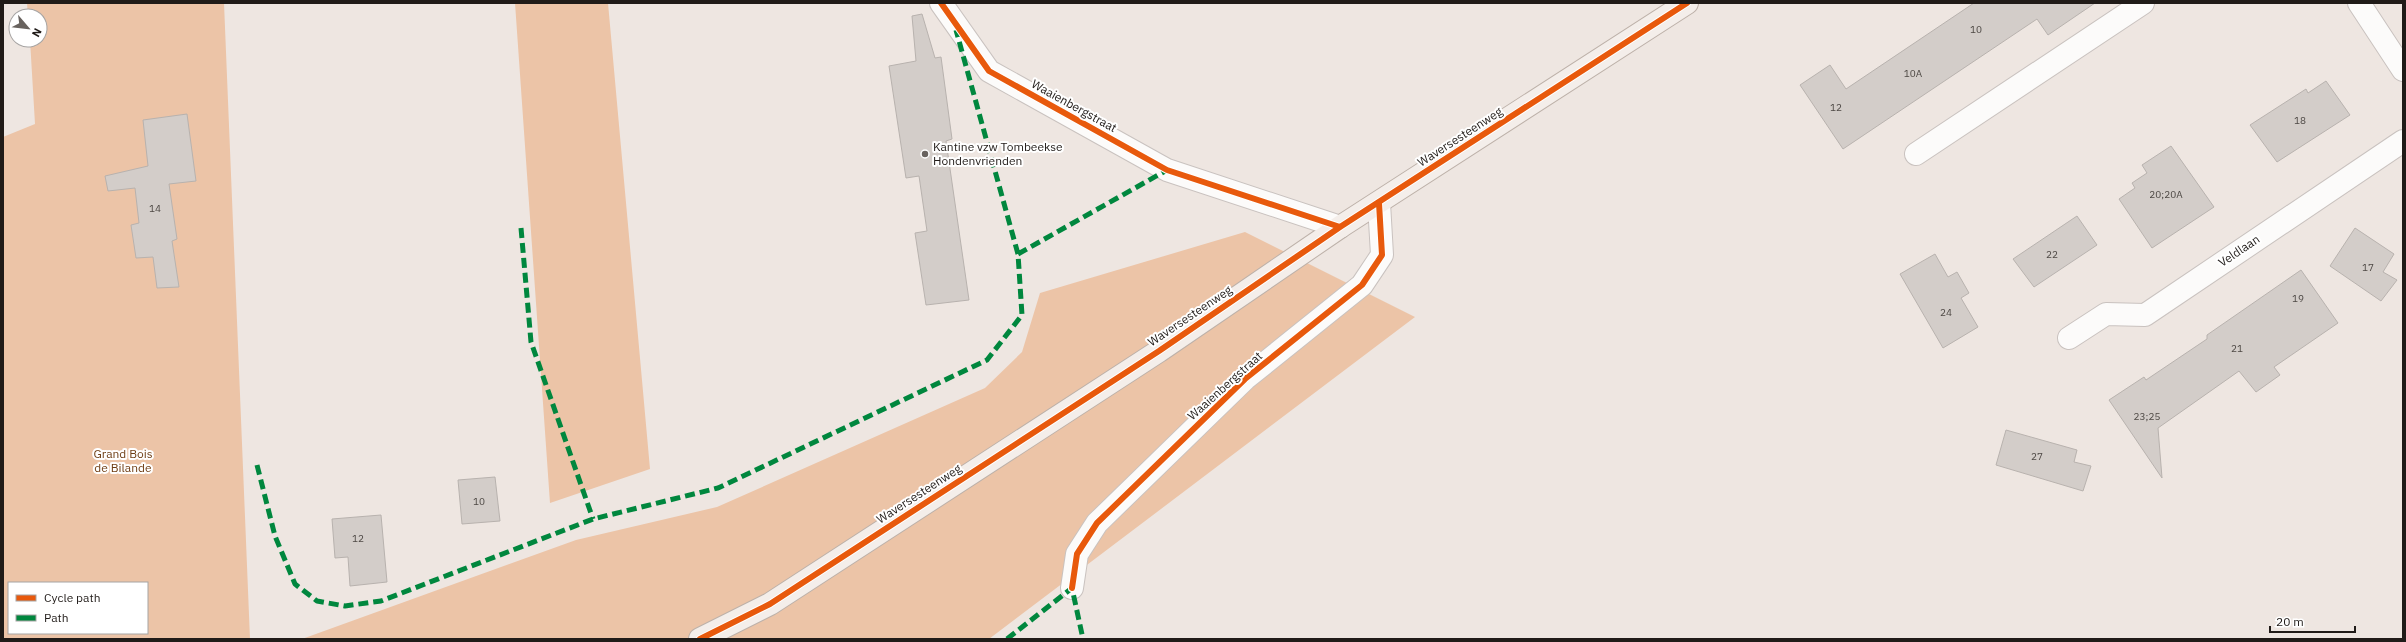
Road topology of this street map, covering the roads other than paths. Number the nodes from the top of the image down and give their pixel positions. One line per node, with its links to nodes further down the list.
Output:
1 (940, 3): 9 (street, Waaienbergstraat)
2 (1688, 3): 8 (main road, Waversesteenweg)
3 (2142, 3): 7 (street)
4 (2359, 3): 5 (street)
5 (2403, 70)
6 (2403, 141): 10 (street, Veldlaan)
7 (1916, 154)
8 (1379, 203): 9 (main road, Waversesteenweg); 11 (street, Waaienbergstraat)
9 (1340, 227): 12 (main road, Waversesteenweg)
10 (2069, 338)
11 (1072, 588)
12 (700, 639)

